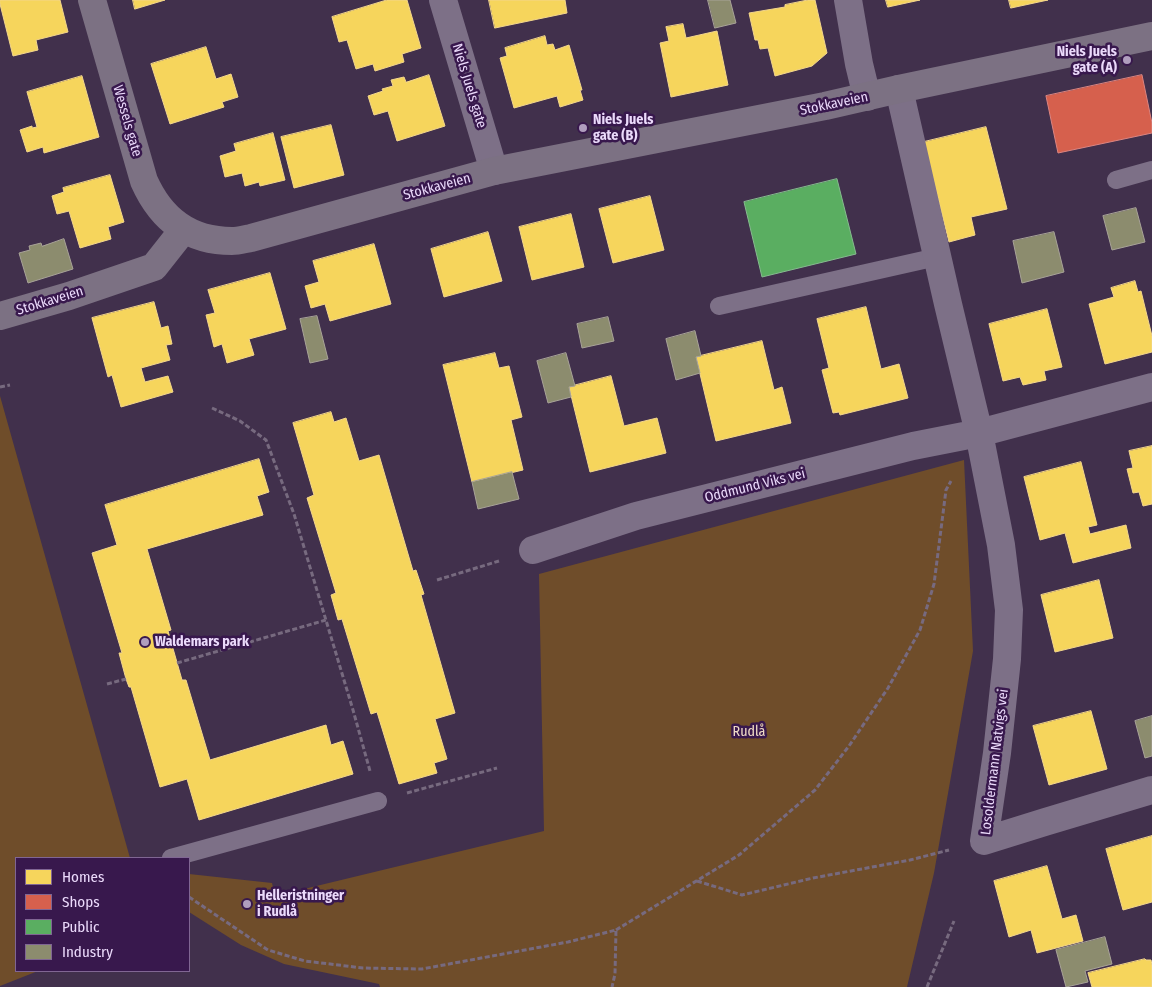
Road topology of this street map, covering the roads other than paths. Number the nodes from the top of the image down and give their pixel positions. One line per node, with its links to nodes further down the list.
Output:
1 (92, 0): 10 (main road, Wessels gate)
2 (443, 0): 8 (street, Niels Juels gate)
3 (848, 0): 6 (street)
4 (1152, 36): 5 (main road, Stokkaveien)
5 (899, 89): 6 (main road, Stokkaveien); 11 (street)
6 (866, 98): 8 (main road, Stokkaveien)
7 (1152, 170): 9 (lane)
8 (494, 172): 10 (main road, Stokkaveien)
9 (1116, 180)
10 (184, 229): 13 (main road, Stokkaveien)
11 (937, 257): 12 (lane); 15 (street)
12 (719, 306)
13 (0, 316)
14 (1152, 387): 15 (street, Oddmund Viks vei)
15 (979, 433): 16 (street, Oddmund Viks vei); 17 (street, Losoldermann Natvigs vei)
16 (533, 550)
17 (1152, 790)
18 (378, 801): 19 (lane)
19 (175, 857)

